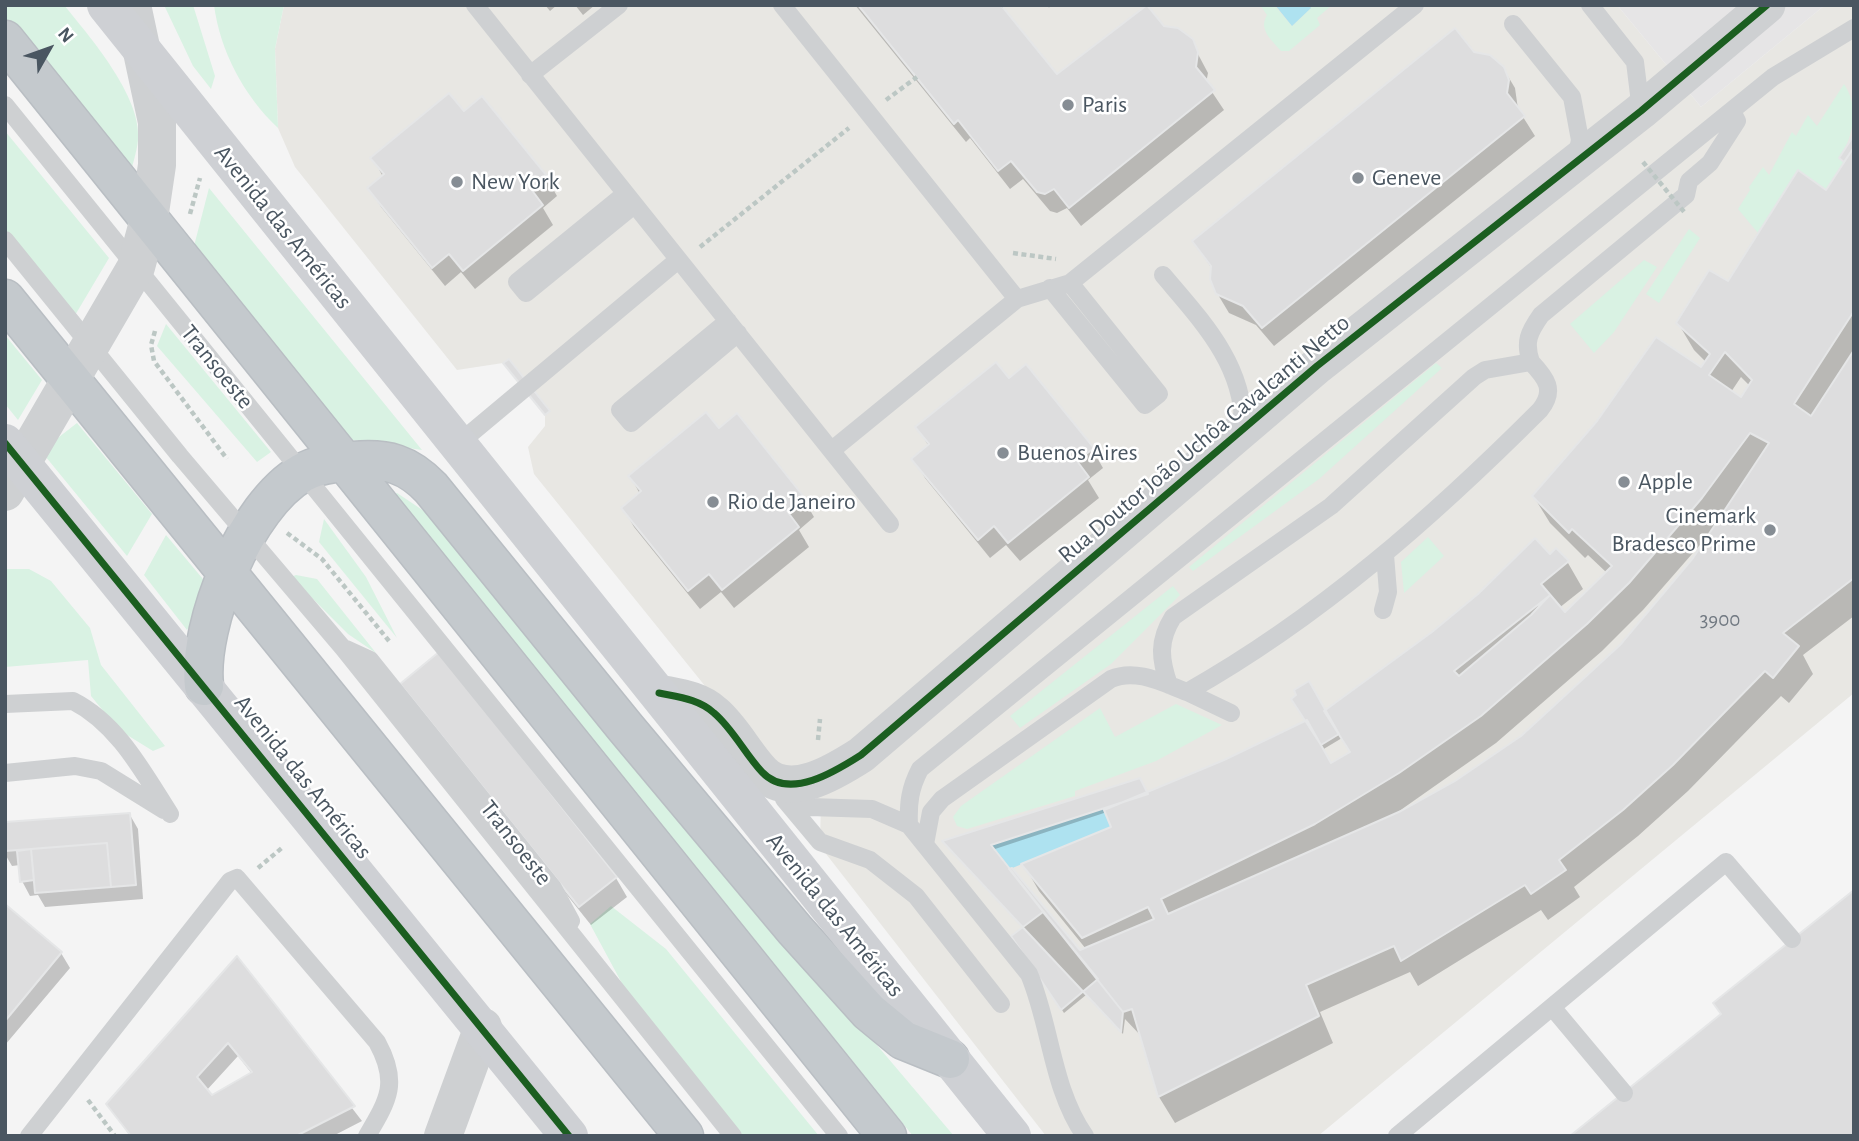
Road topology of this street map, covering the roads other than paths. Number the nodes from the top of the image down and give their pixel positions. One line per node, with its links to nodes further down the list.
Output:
1 (106, 5): 12 (main road, Avenida das Américas)
2 (132, 5): 12 (street)
3 (475, 5): 13 (lane)
4 (619, 5): 13 (lane)
5 (782, 5): 27 (lane)
6 (1415, 5): 24 (lane)
7 (1590, 5): 15 (lane)
8 (1760, 7): 15 (street, Rua Doutor João Uchôa Cavalcanti Netto)
9 (1513, 24): 17 (lane)
10 (1854, 28): 16 (lane)
11 (5, 40): 19 (highway)
12 (143, 53): 19 (street); 33 (main road, Avenida das Américas)
13 (530, 75): 18 (lane)
14 (5, 105): 22 (lane, Transoeste)
15 (1641, 111): 17 (street, Rua Doutor João Uchôa Cavalcanti Netto)
16 (1732, 111): 30 (lane); 51 (lane)
17 (1575, 163): 32 (street, Rua Doutor João Uchôa Cavalcanti Netto)
18 (630, 199): 18 (lane); 21 (lane)
19 (149, 219): 22 (street); 35 (highway)
20 (5, 240): 29 (lane, Transoeste)
21 (678, 260): 28 (lane); 33 (lane)
22 (136, 267): 29 (street); 37 (lane, Transoeste)
23 (1163, 275): 32 (lane)
24 (1070, 283): 25 (lane); 25 (lane)
25 (1050, 288): 27 (lane)
26 (5, 299): 31 (highway)
27 (1017, 299): 34 (lane)
28 (733, 327): 28 (lane); 34 (lane)
29 (89, 344): 31 (street); 39 (lane, Transoeste)
30 (1531, 362): 40 (lane); 44 (lane)
31 (70, 378): 36 (street); 41 (highway)
32 (1242, 428): 50 (street, Rua Doutor João Uchôa Cavalcanti Netto)
33 (458, 444): 46 (main road, Avenida das Américas)
34 (832, 450): 38 (lane)
35 (344, 461): 37 (highway); 57 (highway); 66 (highway)
36 (10, 466): 43 (main road, Avenida das Américas)
37 (303, 472): 39 (highway); 65 (lane, Transoeste)
38 (890, 524)
39 (247, 535): 41 (highway); 64 (lane, Transoeste)
40 (1385, 555): 42 (lane); 45 (lane)
41 (228, 574): 43 (highway); 63 (highway)
42 (1384, 610)
43 (204, 685): 56 (main road, Avenida das Américas)
44 (1168, 685): 45 (lane); 52 (lane)
45 (1187, 692): 48 (lane)
46 (659, 693): 50 (street); 57 (main road, Avenida das Américas)
47 (5, 704): 49 (lane)
48 (1231, 713)
49 (5, 773)
50 (764, 775): 51 (lane); 54 (lane)
51 (909, 825): 52 (lane)
52 (925, 844): 68 (lane)
53 (1791, 939): 55 (lane)
54 (1001, 1004)
55 (1552, 1007): 58 (lane); 69 (lane)
56 (483, 1027): 61 (street); 62 (main road, Avenida das Américas)
57 (950, 1059): 67 (main road, Avenida das Américas)
58 (1624, 1093)
59 (29, 1136): 60 (lane)
60 (367, 1136)
61 (443, 1136)
62 (569, 1136)
63 (684, 1136)
64 (733, 1136)
65 (839, 1136)
66 (887, 1136)
67 (1012, 1136)
68 (1084, 1136)
69 (1397, 1136)

